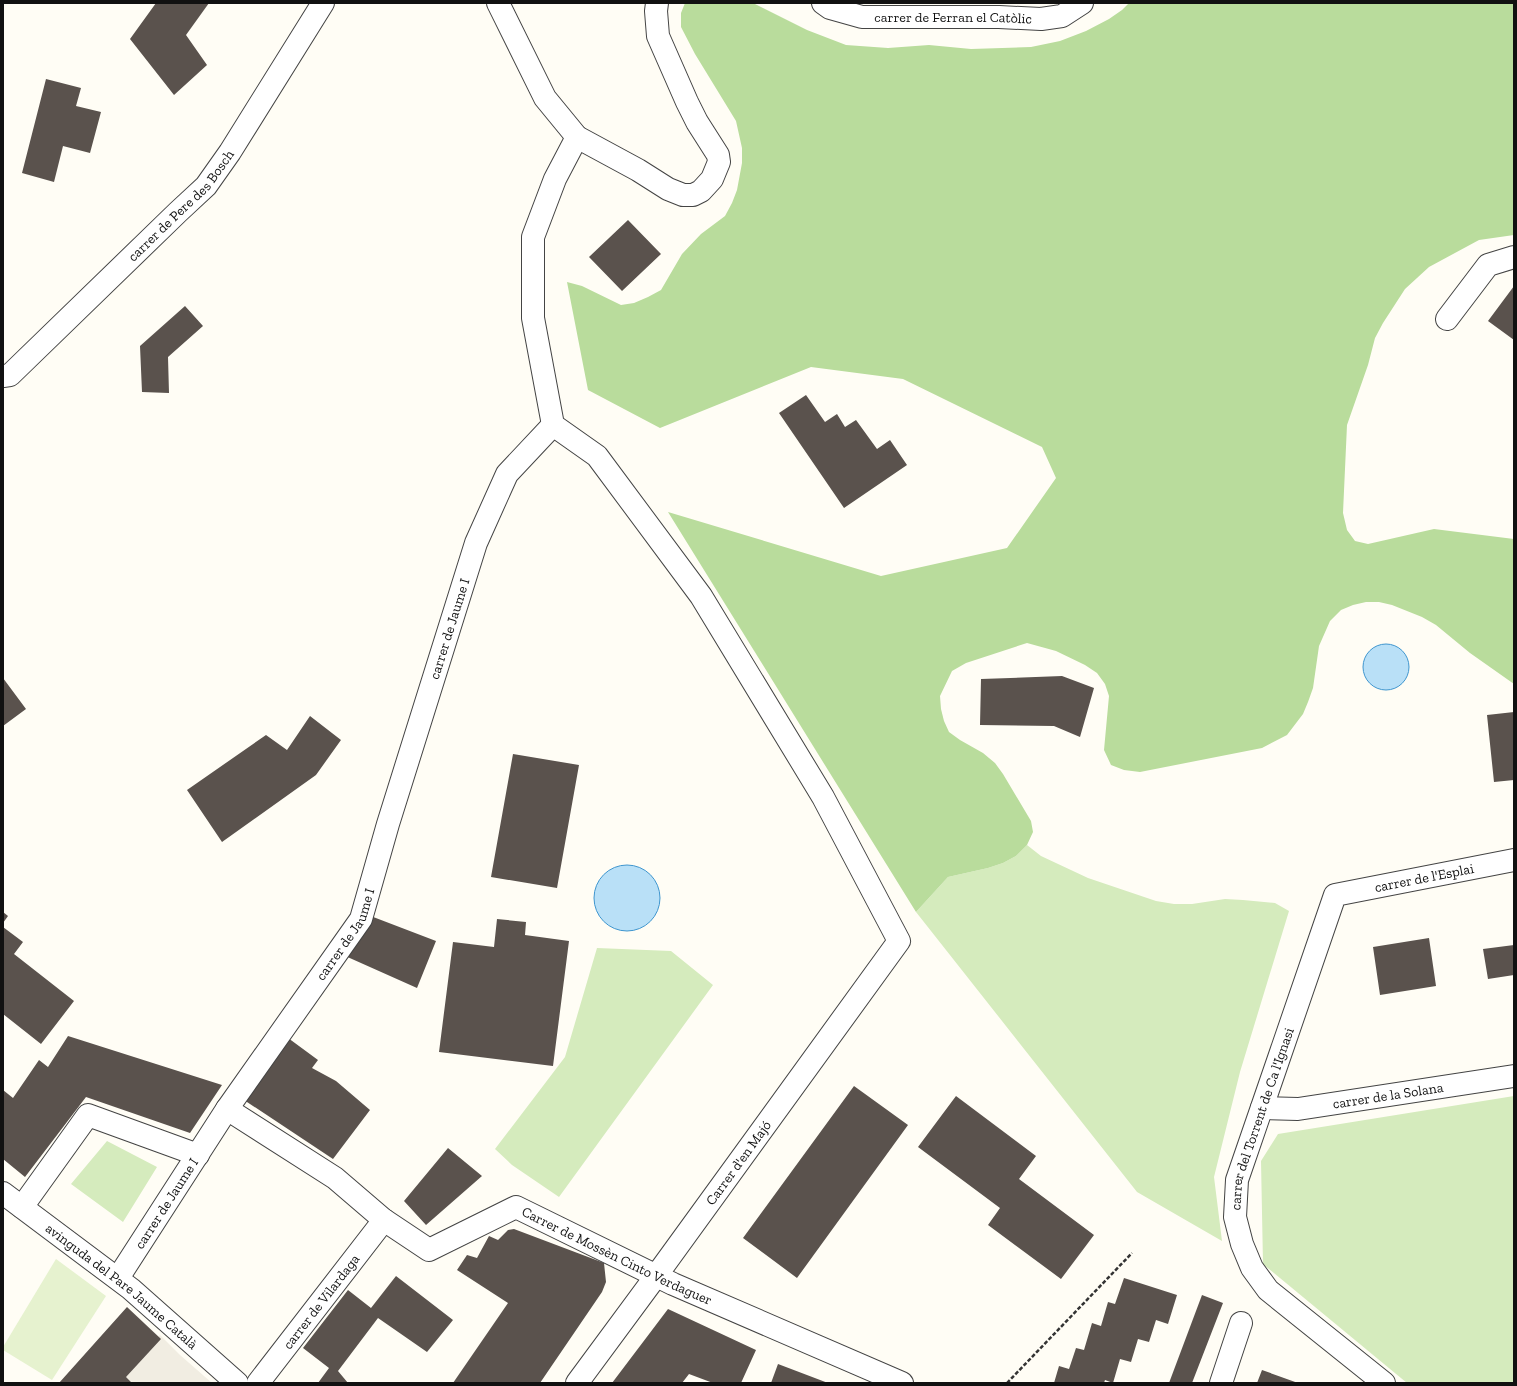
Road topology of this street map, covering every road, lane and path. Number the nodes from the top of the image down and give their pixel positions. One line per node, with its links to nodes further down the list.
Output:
1 (323, 3): 10 (street, carrer de Pere des Bosch)
2 (498, 3): 7 (street)
3 (657, 3): 7 (street)
4 (823, 3): 6 (street, carrer de Ferran el Catòlic)
5 (1082, 3): 6 (street, carrer de Ferran el Catòlic)
6 (934, 10)
7 (577, 137): 11 (street)
8 (1514, 257): 9 (street)
9 (1447, 319)
10 (3, 376)
11 (553, 425): 16 (street, carrer de Jaume I); 22 (street, Carrer d'en Majó)
12 (1514, 860): 13 (street, carrer de l'Esplai)
13 (1335, 895): 15 (street, carrer del Torrent de Ca l'Ignasi)
14 (1514, 1076): 15 (street, carrer de la Solana)
15 (1262, 1108): 31 (street, carrer del Torrent de Ca l'Ignasi)
16 (227, 1109): 17 (street, carrer de Jaume I); 20 (street, Carrer de Mossèn Cinto Verdaguer)
17 (198, 1155): 19 (street); 23 (street, carrer de Jaume I)
18 (3, 1193): 19 (street, avinguda del Pare Jaume Català)
19 (22, 1207): 23 (street, avinguda del Pare Jaume Català)
20 (384, 1220): 22 (street, Carrer de Mossèn Cinto Verdaguer); 26 (street, carrer de Vilardaga)
21 (1132, 1254): 29 (path)
22 (656, 1276): 27 (street, Carrer d'en Majó); 28 (street, Carrer de Mossèn Cinto Verdaguer)
23 (118, 1278): 25 (street, avinguda del Pare Jaume Català)
24 (1241, 1323): 30 (street)
25 (237, 1383)
26 (258, 1383)
27 (576, 1383)
28 (902, 1383)
29 (1007, 1383)
30 (1221, 1383)
31 (1384, 1383)

